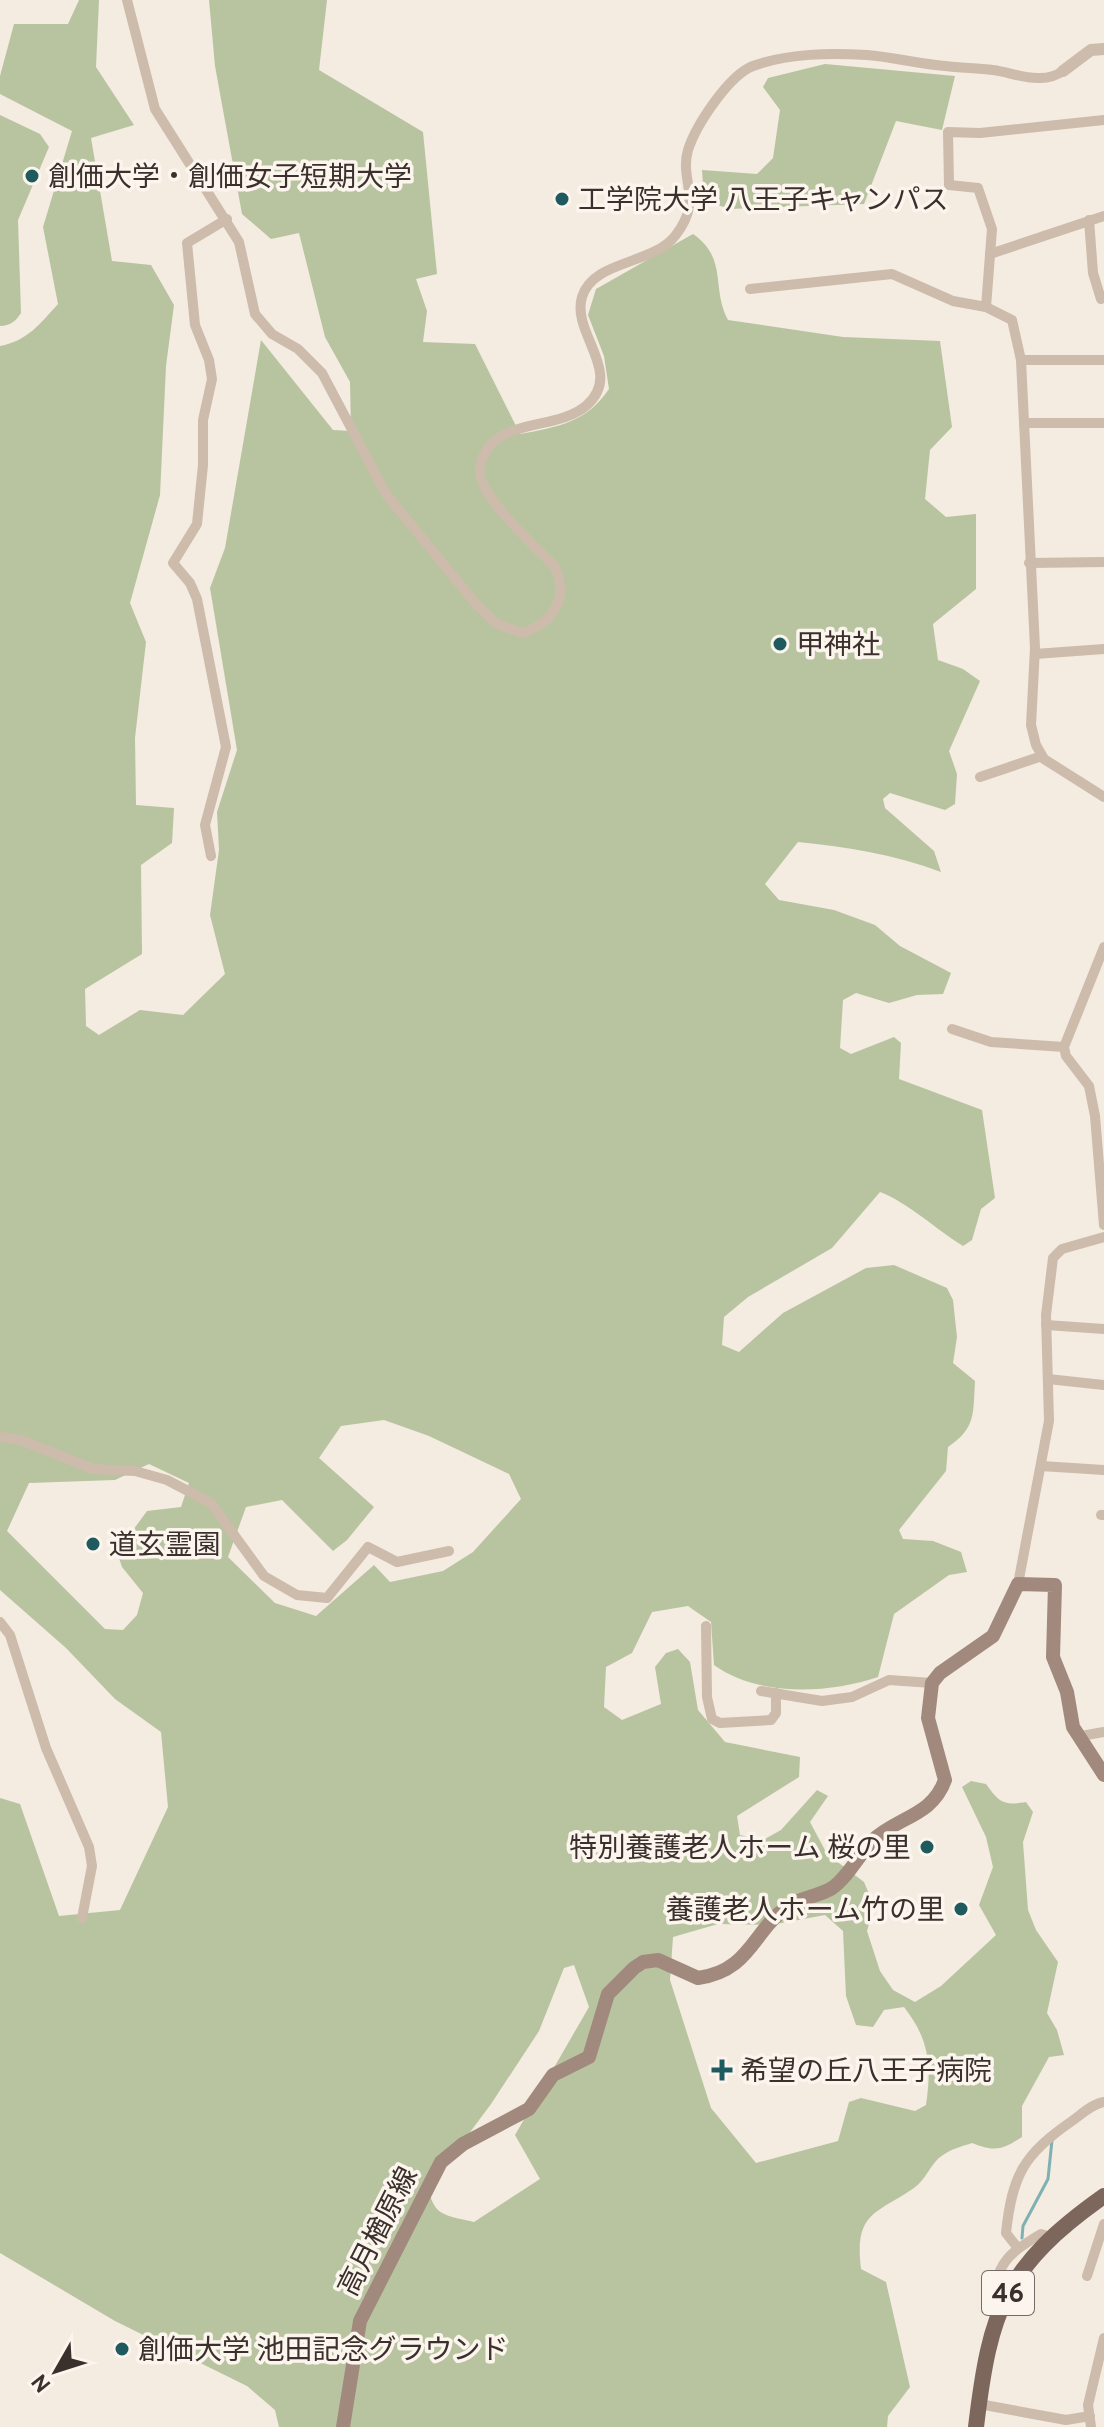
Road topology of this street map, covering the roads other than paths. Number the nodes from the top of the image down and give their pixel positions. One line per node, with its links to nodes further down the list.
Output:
1 (127, 0): 6 (street)
2 (1104, 49): 3 (street)
3 (1063, 71): 6 (street)
4 (1104, 120): 8 (street)
5 (1104, 216): 7 (street)
6 (227, 219): 24 (street)
7 (1089, 220): 8 (street); 9 (street)
8 (990, 254): 12 (street)
9 (1098, 263): 11 (street)
10 (750, 289): 12 (street)
11 (1101, 299)
12 (986, 307): 13 (street)
13 (1021, 360): 14 (street); 15 (street)
14 (1104, 360)
15 (1024, 423): 16 (street); 18 (street)
16 (1104, 423)
17 (1104, 562): 18 (street)
18 (1029, 563): 20 (street)
19 (1104, 649): 20 (street)
20 (1035, 654): 21 (street)
21 (1042, 756): 22 (street); 23 (street)
22 (980, 777)
23 (1104, 797)
24 (211, 856)
25 (1104, 947): 27 (street)
26 (952, 1029): 27 (street)
27 (1064, 1047): 28 (street)
28 (1098, 1104): 29 (street)
29 (1104, 1215): 30 (street)
30 (1104, 1225)
31 (1104, 1237): 32 (street)
32 (1046, 1325): 33 (street); 34 (street)
33 (1104, 1329)
34 (1048, 1379): 35 (street); 37 (street)
35 (1104, 1385)
36 (0, 1437): 39 (street)
37 (1041, 1466): 38 (street); 40 (street)
38 (1104, 1470)
39 (449, 1551)
40 (1018, 1584): 43 (main road); 47 (main road)
41 (0, 1622): 49 (street)
42 (706, 1626): 45 (street)
43 (932, 1683): 45 (street); 60 (main road, 高月楢原線)
44 (761, 1691): 45 (street)
45 (776, 1693)
46 (1104, 1732): 47 (street)
47 (1081, 1736): 48 (main road)
48 (1104, 1775)
49 (82, 1918)
50 (1104, 2102): 54 (street)
51 (1104, 2196): 53 (main road, 46)
52 (1104, 2224): 55 (street)
53 (1050, 2237): 54 (street); 56 (main road, 46)
54 (1017, 2247): 56 (street)
55 (1087, 2276)
56 (1001, 2307): 58 (main road, 46)
57 (1104, 2338): 59 (street)
58 (979, 2404): 59 (street); 61 (main road, 46)
59 (1090, 2422)
60 (343, 2427)
61 (976, 2427)

